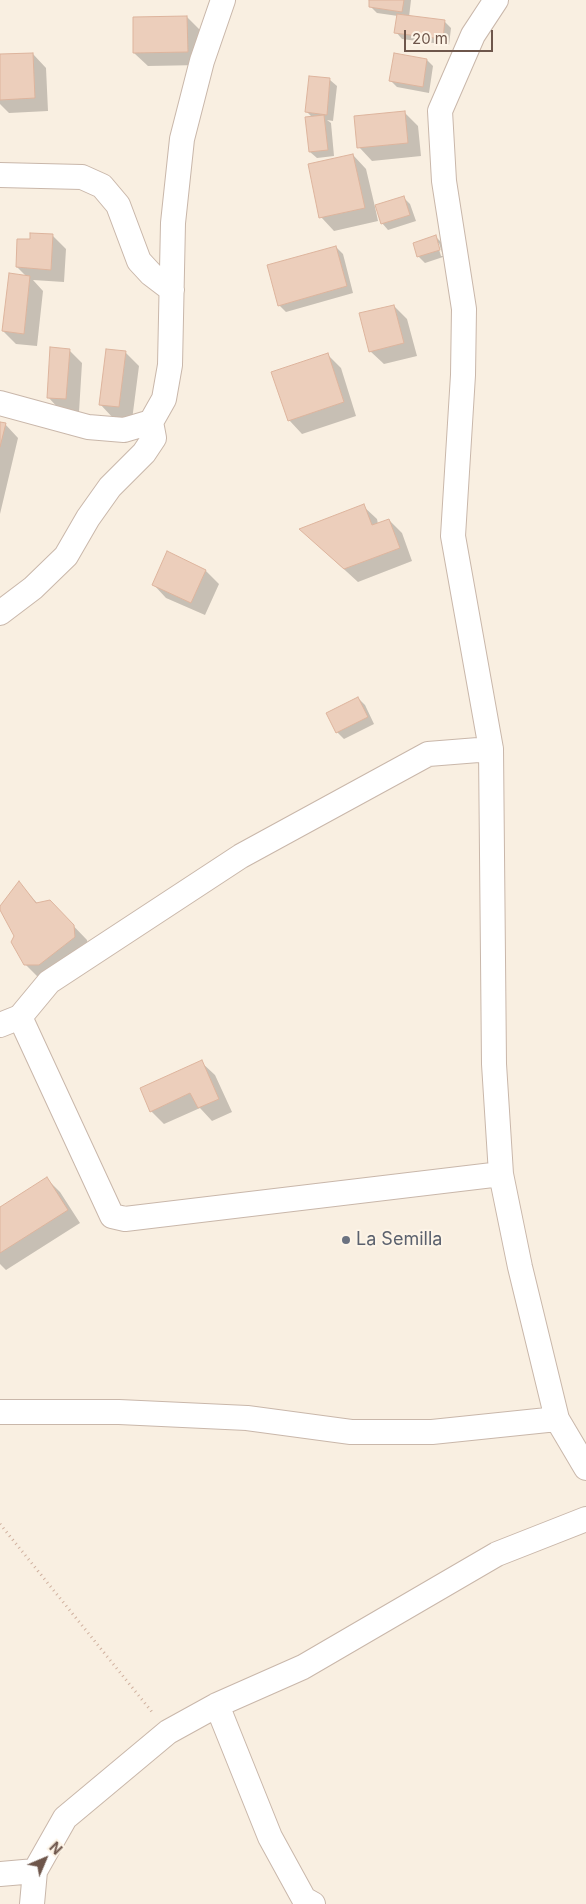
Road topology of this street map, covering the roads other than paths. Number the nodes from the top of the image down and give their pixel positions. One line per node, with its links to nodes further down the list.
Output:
1 (223, 0): 4 (street)
2 (496, 0): 8 (street)
3 (0, 175): 4 (street)
4 (172, 290): 6 (street)
5 (0, 403): 6 (street)
6 (151, 422): 7 (street)
7 (0, 613)
8 (491, 749): 9 (street); 10 (street)
9 (10, 1021): 10 (street)
10 (501, 1174): 12 (street)
11 (0, 1412): 12 (street)
12 (557, 1419): 13 (street)
13 (586, 1468)
14 (586, 1519): 15 (street)
15 (216, 1705): 16 (street); 19 (street)
16 (35, 1871): 17 (street); 18 (street)
17 (0, 1874)
18 (32, 1904)
19 (312, 1904)

